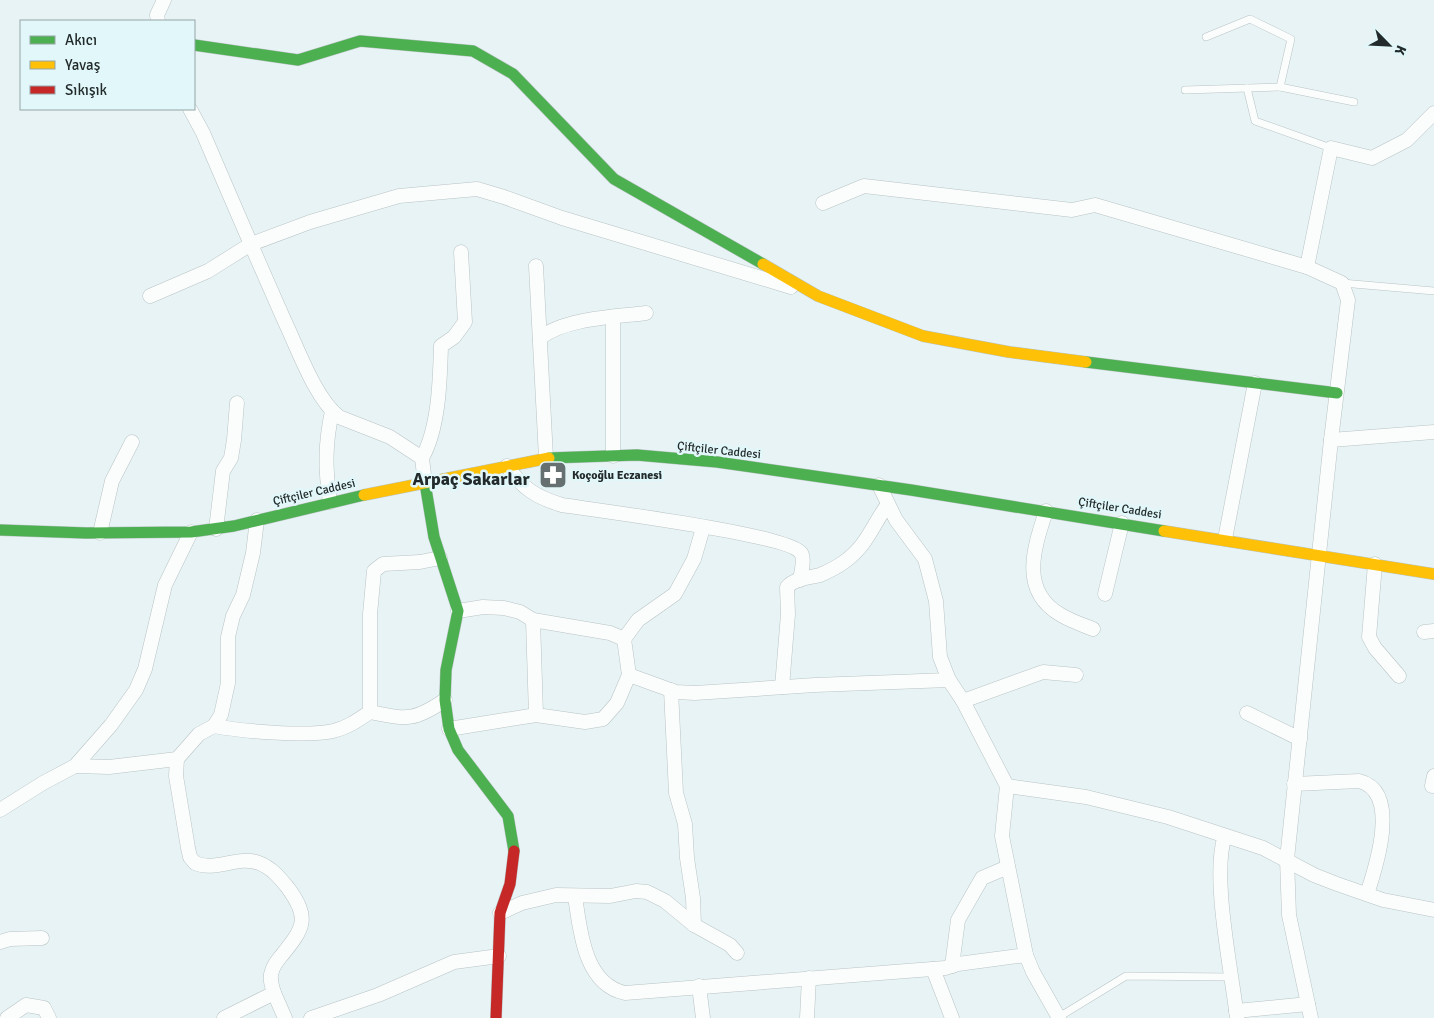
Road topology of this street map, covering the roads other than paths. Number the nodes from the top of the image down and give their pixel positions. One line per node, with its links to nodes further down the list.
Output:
1 (164, 0): 2 (street)
2 (158, 20)
3 (1206, 36): 5 (lane)
4 (195, 45): 20 (street)
5 (1280, 87): 6 (lane); 8 (lane)
6 (1247, 88): 7 (lane); 11 (lane)
7 (1185, 90)
8 (1354, 102)
9 (191, 110): 13 (street)
10 (1434, 113): 11 (street)
11 (1331, 148): 16 (street)
12 (823, 203): 16 (street)
13 (251, 244): 19 (street); 20 (street); 27 (street)
14 (461, 252): 32 (street)
15 (536, 266): 23 (street)
16 (1307, 267): 17 (street)
17 (1342, 283): 18 (lane); 25 (street)
18 (1434, 291)
19 (150, 296)
20 (818, 296): 24 (street)
21 (646, 313): 22 (street)
22 (613, 318): 23 (street); 31 (street)
23 (540, 338): 33 (street)
24 (1255, 383): 25 (street); 47 (street)
25 (1337, 393): 29 (street)
26 (237, 403): 43 (street)
27 (332, 411): 32 (street); 37 (street)
28 (1434, 432): 29 (street)
29 (1331, 440): 48 (street)
30 (132, 442): 46 (street)
31 (613, 456): 33 (street, Çiftçiler Caddesi); 36 (street, Çiftçiler Caddesi)
32 (422, 458): 35 (street)
33 (546, 458): 34 (street, Çiftçiler Caddesi)
34 (507, 466): 35 (street, Çiftçiler Caddesi); 42 (street)
35 (425, 483): 37 (street, Çiftçiler Caddesi); 49 (street)
36 (879, 486): 38 (street); 39 (street, Çiftçiler Caddesi)
37 (330, 502): 40 (street, Çiftçiler Caddesi)
38 (888, 504): 52 (street); 61 (street)
39 (1046, 511): 41 (street, Çiftçiler Caddesi); 56 (street)
40 (257, 520): 43 (street, Çiftçiler Caddesi); 69 (street)
41 (1122, 523): 47 (street, Çiftçiler Caddesi); 53 (street)
42 (703, 528): 52 (street); 57 (street)
43 (216, 529): 45 (street, Çiftçiler Caddesi)
44 (0, 530): 46 (street, Çiftçiler Caddesi)
45 (191, 532): 46 (street, Çiftçiler Caddesi); 73 (street)
46 (100, 533)
47 (1225, 539): 48 (street, Çiftçiler Caddesi)
48 (1318, 554): 50 (street, Çiftçiler Caddesi); 71 (street)
49 (440, 558): 54 (street); 66 (street)
50 (1375, 564): 51 (street, Çiftçiler Caddesi); 60 (street)
51 (1434, 574)
52 (800, 580): 62 (street)
53 (1105, 594)
54 (458, 611): 55 (street); 64 (street)
55 (533, 620): 57 (street); 68 (street)
56 (1093, 630)
57 (624, 640): 58 (street)
58 (628, 675): 63 (street); 68 (street)
59 (1076, 675): 65 (street)
60 (1399, 676)
61 (949, 680): 62 (street); 65 (street)
62 (782, 687): 63 (street)
63 (671, 690): 84 (street)
64 (445, 700): 66 (street); 70 (street)
65 (963, 701): 75 (street)
66 (370, 712): 69 (street)
67 (1247, 713): 71 (street)
68 (536, 715): 70 (street)
69 (214, 726): 72 (street)
70 (449, 729): 83 (street)
71 (1300, 739): 74 (street)
72 (177, 760): 73 (street); 95 (street)
73 (75, 766): 76 (street)
74 (1294, 784): 78 (street); 80 (street)
75 (1007, 786): 77 (street); 79 (street)
76 (0, 810)
77 (1225, 836): 78 (street); 92 (street)
78 (1287, 859): 80 (street); 96 (street)
79 (1008, 867): 88 (street); 90 (street)
80 (1366, 894): 82 (street)
81 (575, 896): 83 (street); 84 (street); 94 (street)
82 (1434, 910)
83 (500, 913): 89 (street)
84 (694, 925): 87 (street)
85 (42, 938): 86 (street)
86 (0, 942)
87 (736, 953)
88 (1026, 955): 90 (street); 107 (street)
89 (499, 956): 102 (street); 103 (street)
90 (952, 966): 91 (street)
91 (933, 969): 93 (street); 106 (street)
92 (1232, 977): 97 (street); 107 (lane)
93 (809, 978): 94 (street); 105 (street)
94 (698, 986): 104 (street)
95 (274, 993): 100 (street); 101 (street)
96 (1308, 1004): 97 (street); 108 (street)
97 (1237, 1014)
98 (7, 1018): 99 (street)
99 (49, 1018)
100 (224, 1018)
101 (285, 1018)
102 (311, 1018)
103 (496, 1018)
104 (704, 1018)
105 (807, 1018)
106 (952, 1018)
107 (1059, 1018)
108 (1311, 1018)

